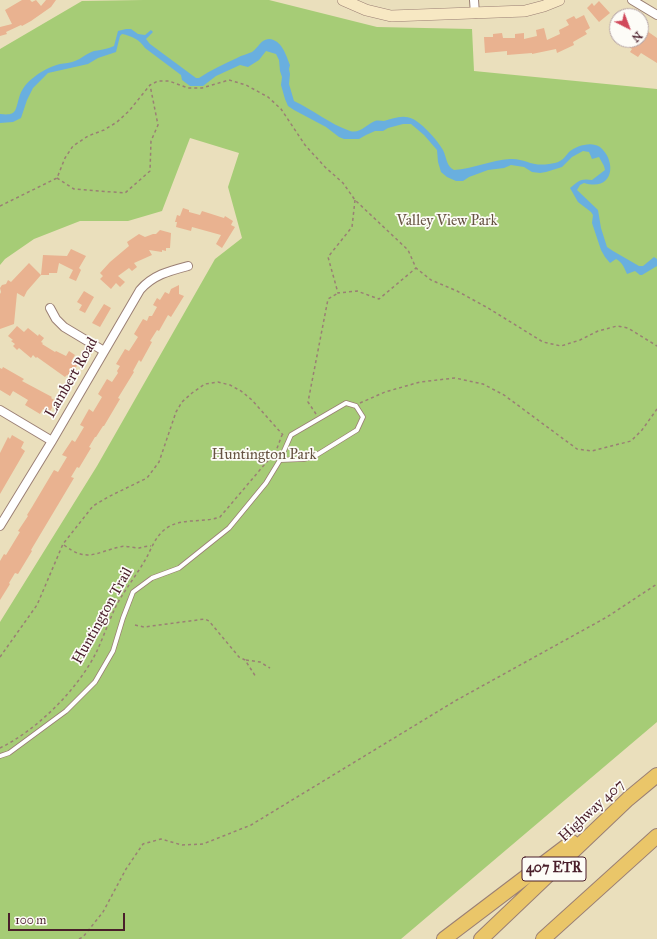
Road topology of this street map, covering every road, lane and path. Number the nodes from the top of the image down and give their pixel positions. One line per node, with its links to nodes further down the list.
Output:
1 (343, 0): 5 (street)
2 (474, 0): 5 (street)
3 (559, 0): 5 (street)
4 (632, 0): 6 (street)
5 (475, 14)
6 (657, 15)
7 (150, 85): 8 (path); 8 (path); 9 (path)
8 (57, 178): 10 (path)
9 (355, 200): 12 (path); 13 (path)
10 (0, 206)
11 (188, 266): 16 (street, Lambert Road)
12 (416, 268): 13 (path); 15 (path)
13 (338, 293): 20 (path)
14 (50, 308): 16 (street)
15 (657, 346)
16 (104, 351): 21 (street, Lambert Road)
17 (356, 406): 18 (path); 20 (lane); 22 (lane)
18 (657, 409)
19 (0, 410): 21 (street)
20 (319, 419): 22 (lane)
21 (52, 441): 23 (street, Lambert Road)
22 (280, 460): 33 (lane)
23 (0, 526)
24 (63, 544): 25 (path); 25 (path, Huntington Trail); 28 (path)
25 (152, 546): 32 (path, Huntington Trail)
26 (657, 584): 37 (path)
27 (135, 625): 29 (path)
28 (0, 657)
29 (245, 660): 30 (path); 31 (path)
30 (270, 668)
31 (256, 677)
32 (0, 748)
33 (0, 756)
34 (657, 775): 35 (highway, Highway 407 / 407 ETR)
35 (628, 799): 38 (highway); 39 (highway, Highway 407 / 407 ETR)
36 (657, 836): 40 (highway, 407 ETR)
37 (79, 939)
38 (444, 939)
39 (481, 939)
40 (543, 939)

